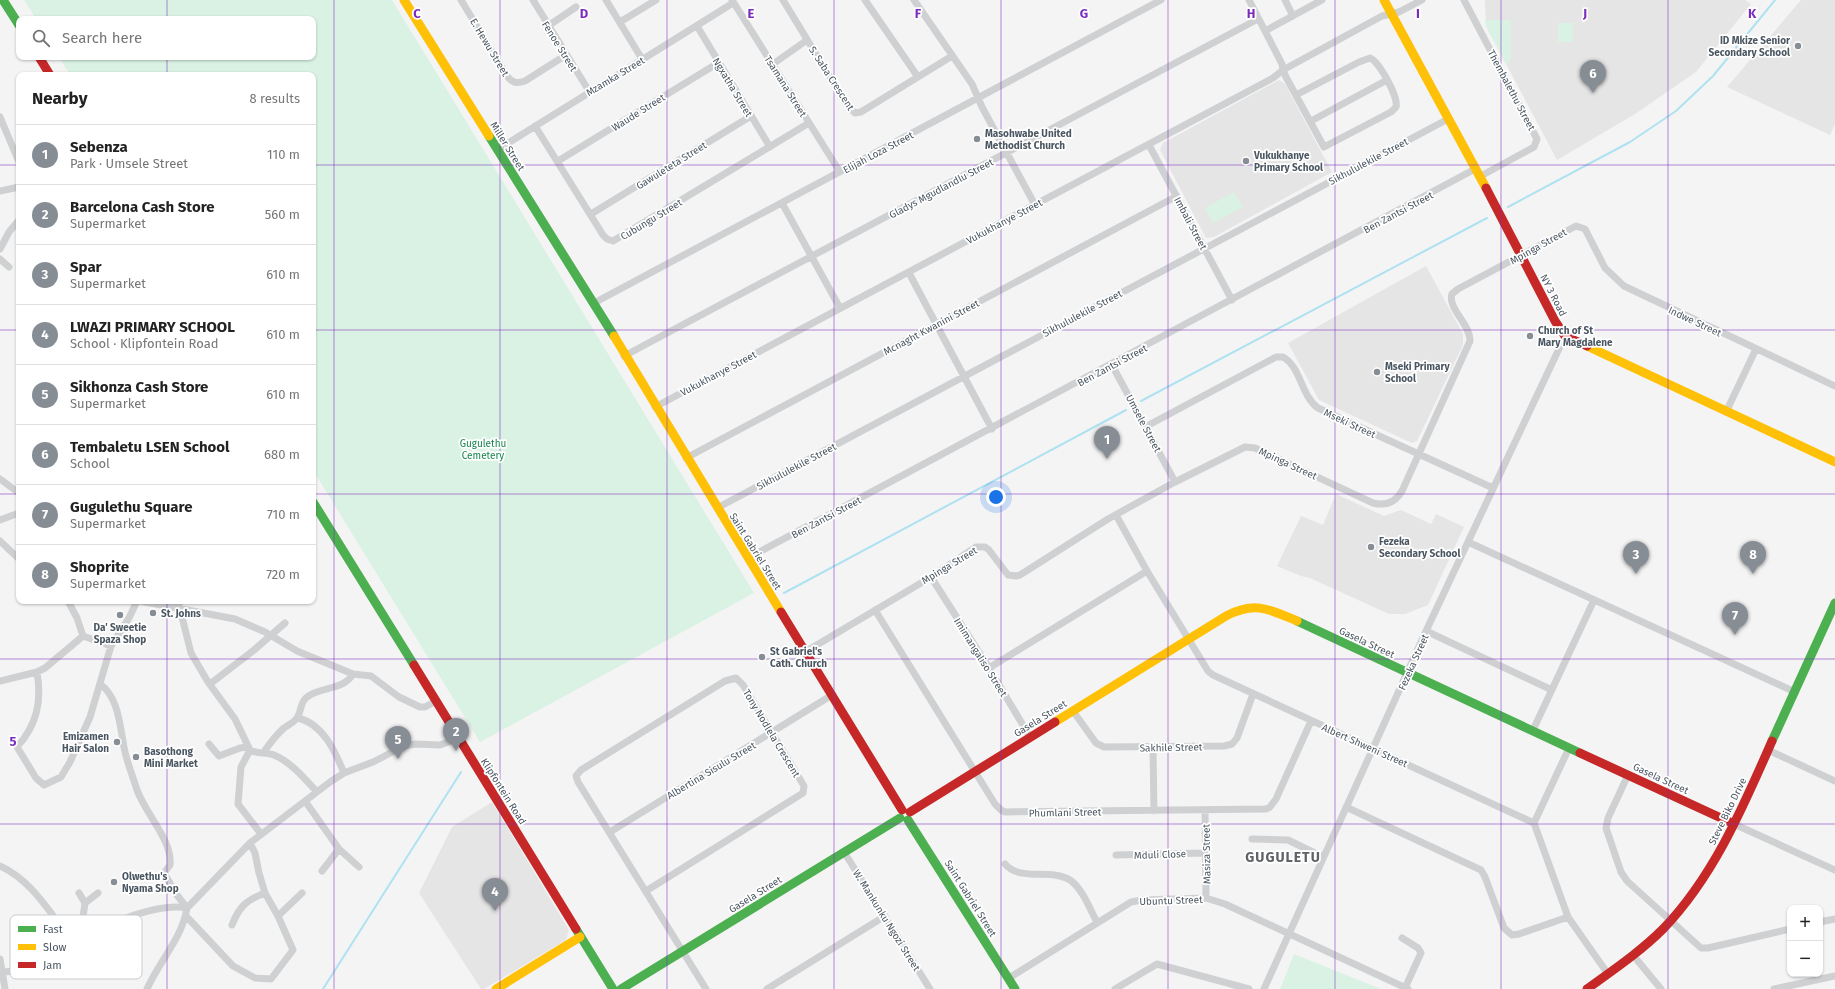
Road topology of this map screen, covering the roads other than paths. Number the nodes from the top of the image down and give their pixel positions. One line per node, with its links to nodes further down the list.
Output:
1 (4, 0): 22 (street)
2 (404, 0): 49 (street, Miller Street)
3 (461, 0): 28 (street, E. Hewu Street)
4 (533, 0): 24 (street, Fenoe Street)
5 (606, 0): 23 (street)
6 (656, 0): 23 (street)
7 (783, 0): 27 (street, S. Saba Crescent)
8 (865, 0): 36 (street)
9 (914, 0): 29 (street)
10 (1161, 0): 40 (street, Elijah Loza Street)
11 (1248, 0): 21 (street)
12 (1285, 0): 20 (street)
13 (1321, 0): 20 (street)
14 (1384, 0): 19 (street, NY 3 Road)
15 (1422, 0): 19 (street)
16 (732, 1): 25 (street, Mzamka Street); 33 (street, Tsamana Street)
17 (1468, 2): 54 (street, Thembalethu Street)
18 (576, 7): 24 (street)
19 (1391, 13): 34 (street, Vukukhanye Street); 43 (street, NY 3 Road)
20 (1293, 16): 26 (street)
21 (1258, 19): 26 (street); 50 (street, Gladys Mgudlandlu Street)
22 (16, 20)
23 (620, 22): 30 (street)
24 (548, 26): 28 (street, Fenoe Street)
25 (697, 26): 30 (street, Mzamka Street); 32 (street, Ngxatha Street)
26 (1265, 31): 34 (street)
27 (807, 40): 33 (street); 36 (street, S. Saba Crescent)
28 (566, 55): 38 (street, Fenoe Street)
29 (952, 56): 36 (street, S. Saba Crescent); 40 (street)
30 (642, 59): 38 (street, Mzamka Street)
31 (41, 60): 35 (street)
32 (718, 63): 41 (street, Ngxatha Street); 52 (street, Waude Street)
33 (773, 64): 45 (street, Tsamana Street)
34 (1283, 70): 39 (street); 47 (street, Vukukhanye Street)
35 (48, 72)
36 (918, 77)
37 (1386, 80): 39 (street); 44 (street); 44 (street)
38 (589, 91): 46 (street, Mzamka Street)
39 (1296, 95): 44 (street)
40 (978, 98): 50 (street); 53 (street, Elijah Loza Street)
41 (750, 116): 48 (street, Ngxatha Street); 60 (street, Gawuleteta Street)
42 (0, 117): 51 (street)
43 (1448, 119): 54 (street, NY 3 Road); 64 (street, Sikhululekile Street)
44 (1311, 121)
45 (809, 123): 48 (street, Cubungu Street); 53 (street, Tsamana Street)
46 (535, 126): 49 (street, Mzamka Street); 52 (street, Cubungu Street)
47 (1149, 145): 57 (street, Imbali Street); 59 (street, Vukukhanye Street)
48 (770, 147): 60 (street, Cubungu Street)
49 (497, 150): 71 (street, Miller Street)
50 (1006, 153): 59 (street); 66 (street, Gladys Mgudlandlu Street)
51 (16, 155)
52 (558, 161): 60 (street, Cubungu Street)
53 (840, 172): 58 (street, Elijah Loza Street)
54 (1477, 173): 65 (street, NY 3 Road); 70 (street, Ben Zantsi Street)
55 (16, 188): 56 (street)
56 (0, 191)
57 (1177, 196): 64 (street, Imbali Street); 73 (street, Mcnaght Kwanini Street)
58 (782, 203): 66 (street); 71 (street, Elijah Loza Street)
59 (1034, 205): 69 (street, Vukukhanye Street)
60 (591, 214)
61 (16, 224): 63 (street)
62 (1581, 226): 65 (street, Mpinga Street); 75 (street, Indwe Street)
63 (0, 249)
64 (1204, 249): 70 (street, Imbali Street); 78 (street, Sikhululekile Street)
65 (1522, 255): 74 (street, NY 3 Road); 84 (street, Mpinga Street)
66 (812, 257): 72 (street); 76 (street, Gladys Mgudlandlu Street)
67 (0, 259): 68 (street)
68 (9, 266)
69 (909, 273): 72 (street, Vukukhanye Street); 73 (street)
70 (1232, 300): 77 (street, Ben Zantsi Street)
71 (594, 303): 76 (street, Saint Gabriel Street)
72 (840, 308): 80 (street, Vukukhanye Street)
73 (935, 325): 78 (street); 85 (street, Mcnaght Kwanini Street)
74 (1565, 336): 81 (street); 89 (street, Fezeka Street)
75 (1756, 349): 79 (street, Indwe Street); 81 (street)
76 (624, 356): 80 (street, Saint Gabriel Street)
77 (1112, 365): 82 (street, Umsele Street); 83 (street, Ben Zantsi Street)
78 (964, 376): 83 (street); 92 (street, Sikhululekile Street)
79 (1835, 386)
80 (655, 408): 85 (street, Saint Gabriel Street)
81 (1726, 412): 86 (street)
82 (1145, 427): 84 (street, Mseki Street); 88 (street, Umsele Street)
83 (992, 429): 99 (street, Ben Zantsi Street)
84 (1419, 454): 88 (street, Mpinga Street); 89 (street, Mseki Street)
85 (686, 458): 92 (street, Saint Gabriel Street)
86 (1835, 462)
87 (0, 479): 90 (street)
88 (1175, 482): 94 (street, Mpinga Street)
89 (1493, 488): 97 (street, Fezeka Street)
90 (16, 491)
91 (316, 507): 126 (street, Klipfontein Road)
92 (717, 508): 99 (street, Saint Gabriel Street)
93 (16, 515): 95 (street)
94 (1116, 515): 100 (street, Albert Shweni Street); 101 (street, Mpinga Street)
95 (0, 520)
96 (0, 541): 98 (street)
97 (1468, 542): 102 (street); 109 (street, Fezeka Street)
98 (16, 556)
99 (748, 558): 114 (street, Saint Gabriel Street)
100 (1147, 571): 112 (street, Albert Shweni Street); 115 (street)
101 (930, 577): 107 (street, Mpinga Street); 115 (street, Imimangaliso Street)
102 (1594, 600): 122 (street); 123 (street)
103 (70, 604): 110 (street)
104 (136, 604): 113 (street)
105 (179, 604): 111 (street); 121 (street)
106 (1835, 604): 123 (street, Steve Biko Drive)
107 (875, 610): 114 (street, Mpinga Street); 141 (street, Phumlani Street)
108 (285, 624): 111 (street)
109 (1426, 630): 118 (street, Fezeka Street); 122 (street)
110 (83, 636): 113 (street); 116 (street)
111 (271, 636): 117 (street); 121 (street)
112 (1190, 639): 118 (street, Gasela Street); 124 (street, Albert Shweni Street); 127 (street, Gasela Street)
113 (111, 646): 120 (street)
114 (805, 652): 125 (street, Saint Gabriel Street)
115 (989, 668): 132 (street, Imimangaliso Street)
116 (37, 672): 119 (street); 120 (street)
117 (353, 674): 126 (street); 128 (street)
118 (1408, 674): 130 (street, Gasela Street); 138 (street, Fezeka Street)
119 (0, 680)
120 (100, 684): 174 (street)
121 (210, 684): 137 (street)
122 (1552, 690): 130 (street)
123 (1795, 692): 139 (street, Steve Biko Drive)
124 (1253, 694): 129 (street, Albert Shweni Street); 135 (street, Sakhile Street)
125 (832, 695): 131 (street, Albertina Sisulu Street); 150 (street, Saint Gabriel Street)
126 (436, 701): 133 (street, Klipfontein Road)
127 (1073, 711): 132 (street, Gasela Street); 135 (street, Sakhile Street)
128 (298, 718): 140 (street); 142 (street)
129 (1311, 721): 138 (street, Albert Shweni Street); 148 (street, Phumlani Street)
130 (1533, 730): 136 (street, Gasela Street)
131 (772, 733): 153 (street, Albertina Sisulu Street); 153 (street, Tony Nodlela Crescent); 167 (street, Tony Nodlela Crescent)
132 (1030, 737): 141 (street, Gasela Street)
133 (459, 738): 142 (street); 188 (street, Klipfontein Road)
134 (209, 744): 137 (street)
135 (1153, 748): 149 (street)
136 (1569, 748): 143 (street, Gasela Street); 151 (street)
137 (249, 749): 140 (street); 154 (street)
138 (1373, 749): 147 (street, Fezeka Street); 151 (street, Albert Shweni Street)
139 (1768, 750): 144 (street); 152 (street, Steve Biko Drive)
140 (264, 752): 145 (street)
141 (974, 772): 149 (street, Phumlani Street); 150 (street, Gasela Street)
142 (344, 773): 145 (street)
143 (1628, 775): 152 (street, Gasela Street); 182 (street)
144 (1835, 781)
145 (317, 792): 146 (street)
146 (305, 801): 154 (street); 157 (street)
147 (1346, 807): 161 (street, Fezeka Street); 180 (street)
148 (1205, 810): 149 (street, Phumlani Street); 159 (street, Masiza Street)
149 (1154, 811)
150 (905, 815): 158 (street, Gasela Street); 197 (street, Saint Gabriel Street)
151 (1534, 823): 180 (street)
152 (1734, 824): 165 (street, Gasela Street); 182 (street, Steve Biko Drive)
153 (610, 832): 167 (street)
154 (261, 834): 156 (street)
155 (1252, 839): 161 (street)
156 (250, 843): 170 (street); 174 (street)
157 (339, 849): 164 (street); 166 (street)
158 (844, 852): 179 (street, W. Mankunku Ngozi Street); 190 (street, Gasela Street)
159 (1205, 853): 160 (street, Mduli Close); 172 (street, Masiza Street)
160 (1116, 855)
161 (1323, 857): 187 (street, Fezeka Street)
162 (1005, 864): 184 (street)
163 (0, 866): 175 (street)
164 (360, 867)
165 (1835, 870)
166 (322, 871)
167 (646, 891): 190 (street)
168 (79, 893): 173 (street)
169 (98, 893): 173 (street)
170 (265, 893): 178 (street); 185 (street)
171 (302, 893): 178 (street)
172 (1206, 898): 184 (street, Ubuntu Street); 187 (street, Ubuntu Street)
173 (85, 903): 176 (street)
174 (186, 912): 177 (street); 178 (street); 201 (street)
175 (51, 915)
176 (83, 915)
177 (136, 915)
178 (278, 916)
179 (885, 916): 206 (street); 207 (street, W. Mankunku Ngozi Street)
180 (1568, 917): 195 (street)
181 (1835, 919): 183 (street)
182 (1671, 921): 186 (street); 191 (street, Steve Biko Drive)
183 (1823, 921)
184 (1097, 922): 197 (street, Ubuntu Street)
185 (232, 925)
186 (1787, 930)
187 (1289, 933): 199 (street, Ubuntu Street); 211 (street, Fezeka Street)
188 (580, 937): 202 (street); 203 (street, Klipfontein Road)
189 (1402, 938): 199 (street)
190 (683, 951): 204 (street, Gasela Street); 205 (street)
191 (1633, 955): 195 (street, Steve Biko Drive); 213 (street)
192 (0, 959): 193 (street)
193 (2, 972): 194 (street); 200 (street)
194 (10, 972)
195 (1608, 974): 212 (street, Steve Biko Drive)
196 (1835, 976): 198 (street)
197 (1008, 978): 208 (street, Saint Gabriel Street)
198 (1810, 981): 214 (street); 215 (street)
199 (1406, 988)
200 (5, 989)
201 (148, 989)
202 (496, 989)
203 (613, 989)
204 (621, 989)
205 (706, 989)
206 (767, 989)
207 (930, 989)
208 (1015, 989)
209 (1115, 989): 210 (street)
210 (1249, 989)
211 (1264, 989)
212 (1587, 989)
213 (1661, 989)
214 (1774, 989)
215 (1812, 989)

